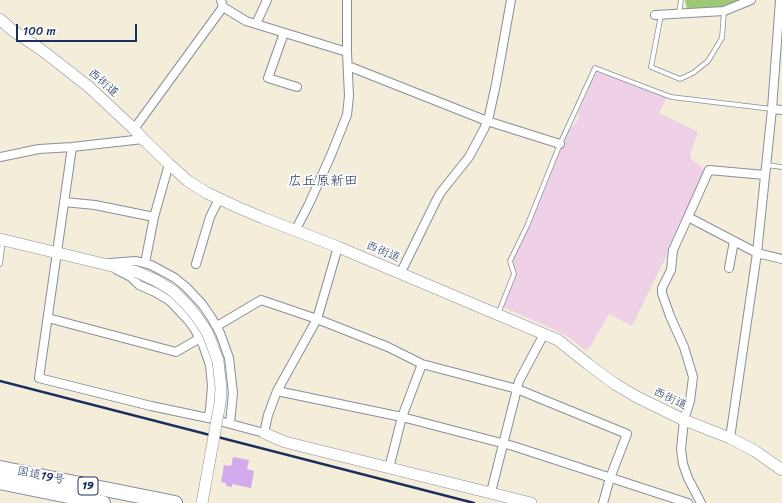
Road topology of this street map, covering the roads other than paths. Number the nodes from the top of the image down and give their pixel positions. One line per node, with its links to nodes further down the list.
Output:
1 (267, 0): 12 (street)
2 (347, 0): 15 (street)
3 (511, 0): 20 (street)
4 (681, 0): 9 (lane)
5 (751, 0): 8 (street)
6 (780, 0): 14 (street)
7 (222, 4): 12 (street); 21 (street)
8 (724, 11): 9 (street); 10 (lane)
9 (679, 14): 10 (street)
10 (658, 15)
11 (0, 19): 21 (main road, 西街道)
12 (256, 24): 13 (street)
13 (284, 33): 15 (street); 17 (street)
14 (779, 48): 18 (street)
15 (347, 52): 16 (street)
16 (348, 66): 20 (street); 34 (street)
17 (297, 87)
18 (772, 109): 19 (street); 23 (lane); 27 (street)
19 (782, 110)
20 (487, 121): 23 (street); 46 (street)
21 (134, 129): 22 (main road, 西街道)
22 (143, 139): 24 (street); 26 (main road, 西街道)
23 (560, 144): 47 (lane)
24 (72, 147): 25 (street); 31 (street)
25 (0, 157)
26 (169, 164): 30 (main road, 西街道); 32 (street)
27 (766, 165): 28 (lane); 29 (street)
28 (782, 167)
29 (765, 175): 33 (street); 39 (street)
30 (219, 198): 34 (main road, 西街道); 44 (street)
31 (64, 202): 32 (street); 38 (street)
32 (154, 217): 41 (street)
33 (688, 217): 36 (street); 58 (street)
34 (295, 231): 37 (main road, 西街道)
35 (1, 240): 38 (main road); 42 (lane)
36 (734, 241): 39 (street); 45 (street)
37 (338, 247): 46 (main road, 西街道); 49 (street)
38 (57, 253): 43 (main road); 48 (street)
39 (757, 253): 40 (street); 61 (street)
40 (782, 259)
41 (144, 262): 43 (street); 50 (street)
42 (0, 264)
43 (104, 264): 52 (street); 71 (main road, bridge)
44 (196, 264)
45 (729, 268)
46 (400, 274): 47 (main road, 西街道)
47 (498, 315): 51 (main road, 西街道)
48 (48, 318): 52 (street); 57 (street)
49 (317, 319): 50 (street); 53 (street); 55 (street)
50 (217, 326): 59 (street)
51 (544, 334): 54 (street); 58 (main road, 西街道)
52 (200, 338): 57 (street)
53 (422, 364): 54 (street); 56 (street)
54 (517, 390): 62 (street); 66 (street)
55 (277, 391): 56 (street); 60 (street)
56 (402, 417): 62 (street); 64 (street)
57 (208, 418): 59 (street)
58 (684, 420): 61 (main road, 西街道); 75 (street)
59 (230, 423): 60 (street)
60 (264, 433): 64 (main road)
61 (730, 438): 65 (main road, 西街道)
62 (503, 444): 66 (street); 68 (street)
63 (0, 468): 70 (highway, 国道19号 / 19)
64 (389, 468): 68 (main road)
65 (782, 470)
66 (610, 478): 73 (street); 74 (street)
67 (0, 482): 69 (highway, 国道19号 / 19)
68 (491, 492): 72 (main road)
69 (103, 503)
70 (175, 503)
71 (202, 503)
72 (531, 503)
73 (603, 503)
74 (688, 503)
75 (701, 503)

